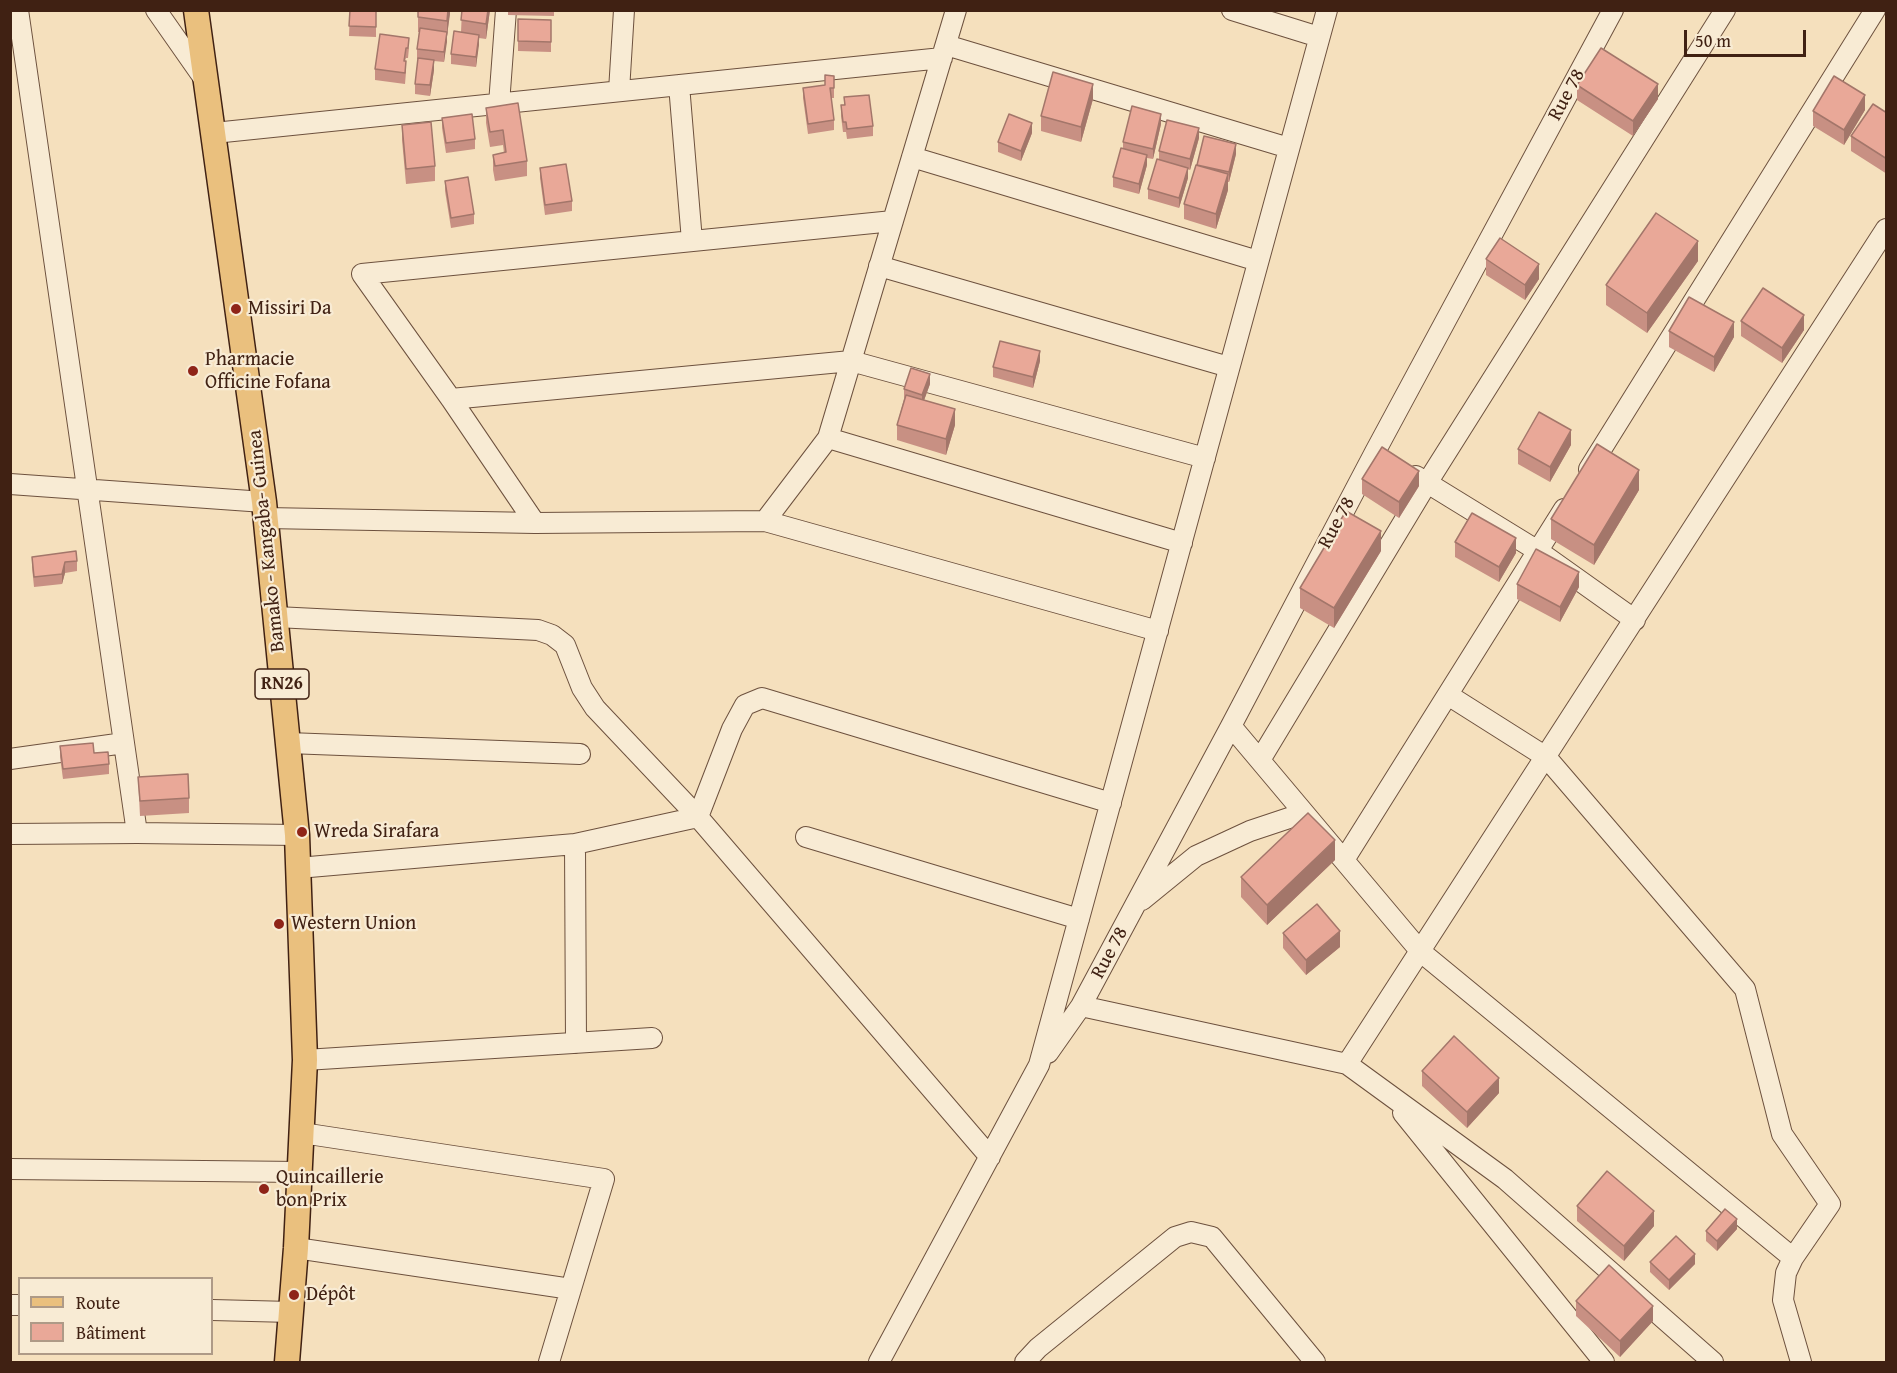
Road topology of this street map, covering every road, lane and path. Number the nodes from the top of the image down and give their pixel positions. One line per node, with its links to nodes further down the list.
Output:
1 (18, 10): 34 (street)
2 (156, 10): 14 (street)
3 (196, 10): 14 (main road, Bamako - Kangaba- Guinea / RN26)
4 (506, 10): 17 (street)
5 (624, 10): 16 (street)
6 (956, 10): 13 (street)
7 (1232, 10): 12 (street)
8 (1327, 10): 12 (street)
9 (1613, 10): 30 (street, Rue 78)
10 (1725, 10): 32 (street)
11 (1875, 10): 39 (street)
12 (1319, 37): 19 (street)
13 (944, 51): 15 (street); 19 (street); 20 (street)
14 (207, 82): 18 (main road, Bamako - Kangaba- Guinea / RN26)
15 (680, 85): 16 (street); 23 (street)
16 (619, 91): 17 (street)
17 (499, 104): 18 (street)
18 (214, 133): 35 (main road, Bamako - Kangaba- Guinea / RN26)
19 (1289, 148): 24 (street)
20 (912, 157): 21 (street); 24 (street)
21 (893, 221): 23 (street); 25 (street)
22 (1887, 229): 41 (street)
23 (692, 241): 28 (street)
24 (1258, 261): 27 (street)
25 (879, 266): 26 (street); 27 (street)
26 (851, 361): 28 (street); 29 (street); 31 (street)
27 (1230, 367): 31 (street)
28 (451, 399): 37 (street)
29 (828, 438): 36 (street); 38 (street)
30 (1375, 452): 32 (street); 44 (street, Rue 78)
31 (1205, 458): 38 (street)
32 (1427, 483): 39 (street); 50 (street)
33 (10, 484): 34 (street)
34 (87, 490): 35 (street); 45 (street)
35 (265, 510): 37 (street); 40 (main road, Bamako - Kangaba- Guinea / RN26)
36 (765, 521): 37 (street); 42 (street)
37 (535, 523)
38 (1182, 543): 42 (street)
39 (1538, 551): 41 (street); 43 (street)
40 (276, 616): 46 (main road, Bamako - Kangaba- Guinea / RN26); 53 (street)
41 (1635, 620): 48 (street)
42 (1158, 631): 51 (street)
43 (1448, 695): 48 (street); 59 (street)
44 (1231, 726): 50 (street); 61 (street, Rue 78)
45 (124, 742): 49 (street); 54 (street)
46 (288, 743): 47 (street); 56 (main road, Bamako - Kangaba- Guinea / RN26)
47 (580, 754)
48 (1546, 757): 63 (street); 76 (street)
49 (10, 759)
50 (1260, 760): 52 (street)
51 (1111, 803): 53 (street); 62 (street)
52 (1304, 813): 59 (street); 61 (street)
53 (698, 817): 58 (street); 72 (street)
54 (137, 833): 55 (street); 56 (street)
55 (10, 834)
56 (297, 835): 60 (main road, Bamako - Kangaba- Guinea / RN26)
57 (806, 837): 62 (street)
58 (575, 844): 60 (street); 66 (street)
59 (1344, 860): 63 (street)
60 (298, 868): 67 (main road, Bamako - Kangaba- Guinea / RN26)
61 (1134, 906): 64 (street, Rue 78)
62 (1079, 919): 69 (street)
63 (1421, 952): 68 (street); 76 (street)
64 (1081, 1006): 68 (street); 69 (street, Rue 78)
65 (652, 1038): 66 (street)
66 (576, 1043): 67 (street)
67 (305, 1060): 71 (main road, Bamako - Kangaba- Guinea / RN26)
68 (1347, 1064): 70 (street)
69 (1039, 1065): 72 (street)
70 (1387, 1092): 85 (street); 86 (street)
71 (302, 1133): 74 (main road, Bamako - Kangaba- Guinea / RN26); 77 (street)
72 (990, 1157): 82 (street)
73 (10, 1169): 74 (street)
74 (300, 1172): 75 (main road, Bamako - Kangaba- Guinea / RN26)
75 (296, 1248): 77 (street); 79 (main road, Bamako - Kangaba- Guinea / RN26)
76 (1793, 1258): 87 (street)
77 (571, 1289): 80 (street)
78 (213, 1310): 79 (street)
79 (291, 1312): 81 (main road, Bamako - Kangaba- Guinea / RN26)
80 (555, 1361)
81 (287, 1362)
82 (879, 1362)
83 (1025, 1362): 84 (street)
84 (1316, 1362)
85 (1604, 1362)
86 (1713, 1362)
87 (1801, 1362)

